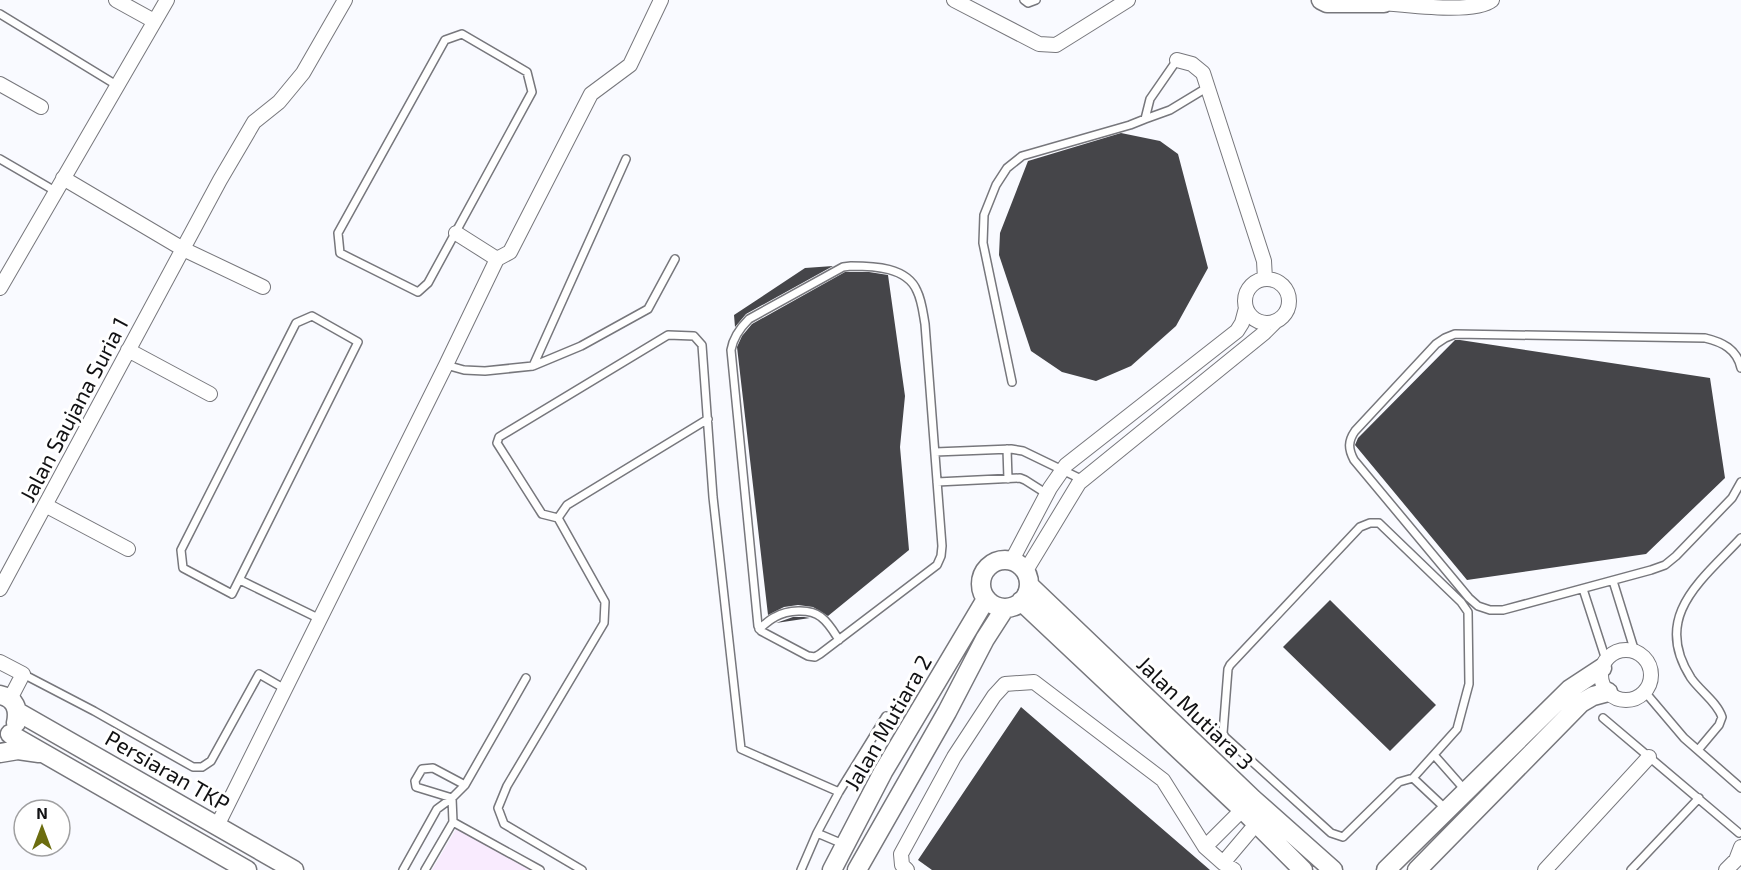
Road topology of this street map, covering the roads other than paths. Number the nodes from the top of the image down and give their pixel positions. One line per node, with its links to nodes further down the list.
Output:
1 (116, 0): 14 (street)
2 (166, 0): 14 (street)
3 (345, 0): 26 (street, Jalan Saujana Suria 1)
4 (661, 0): 27 (street)
5 (954, 0): 12 (street)
6 (1024, 0): 7 (lane)
7 (1036, 0)
8 (1128, 0): 12 (street)
9 (1321, 0): 11 (street)
10 (1492, 0): 11 (street)
11 (1379, 2)
12 (1107, 5)
13 (0, 14): 17 (lane)
14 (154, 21): 17 (street)
15 (1177, 60): 18 (street); 20 (lane)
16 (0, 84): 19 (street)
17 (118, 86): 23 (street)
18 (1208, 87): 20 (lane); 29 (street)
19 (41, 107)
20 (1145, 119): 38 (lane)
21 (0, 159): 24 (lane)
22 (626, 159): 36 (lane)
23 (63, 178): 24 (street); 26 (street)
24 (55, 191): 31 (street)
25 (456, 233): 25 (lane); 27 (street)
26 (183, 249): 30 (street); 34 (street, Jalan Saujana Suria 1)
27 (497, 259): 35 (street)
28 (675, 259): 36 (lane)
29 (1266, 279): 32 (street); 33 (street)
30 (263, 287)
31 (0, 288)
32 (1246, 308): 33 (street); 43 (street)
33 (1276, 321): 45 (street)
34 (128, 350): 39 (street); 49 (street, Jalan Saujana Suria 1)
35 (446, 365): 36 (lane); 59 (street)
36 (533, 366)
37 (1741, 368): 57 (lane)
38 (1012, 382)
39 (210, 394)
40 (708, 419): 50 (lane); 50 (lane); 81 (lane)
41 (1007, 449): 42 (lane); 43 (lane); 44 (lane)
42 (935, 452): 46 (lane); 60 (lane)
43 (1063, 470): 45 (lane); 48 (street)
44 (1008, 479): 46 (lane); 48 (lane)
45 (1083, 480): 55 (street)
46 (937, 482): 61 (lane)
47 (1741, 482): 54 (lane)
48 (1047, 494): 55 (street)
49 (45, 505): 52 (street); 56 (street, Jalan Saujana Suria 1)
50 (558, 518): 98 (lane)
51 (1741, 538): 74 (lane)
52 (128, 549)
53 (240, 580): 53 (lane); 59 (lane)
54 (1613, 581): 57 (lane); 62 (lane)
55 (1018, 586): 58 (street, Jalan Mutiara 3); 58 (street); 85 (street, Jalan Mutiara 3); 101 (street, Jalan Mutiara 2)
56 (0, 589)
57 (1583, 589): 64 (lane)
58 (986, 599): 90 (street, Jalan Mutiara 2)
59 (320, 619): 67 (street)
60 (759, 629): 61 (lane); 61 (lane)
61 (839, 640)
62 (1635, 652): 64 (street); 69 (street)
63 (0, 662): 65 (street)
64 (1604, 664): 68 (street); 80 (street)
65 (23, 674): 67 (lane); 70 (street)
66 (526, 678): 78 (lane)
67 (285, 689): 87 (street)
68 (1608, 692): 69 (street); 106 (street)
69 (1645, 692): 74 (lane)
70 (9, 702): 73 (street); 87 (street, Persiaran TKP)
71 (886, 716): 81 (lane)
72 (1603, 718): 76 (lane)
73 (2, 739): 93 (street)
74 (1698, 750): 79 (lane)
75 (1435, 756): 77 (lane); 77 (lane); 80 (lane)
76 (1649, 757): 83 (lane); 107 (street)
77 (1413, 778): 84 (lane)
78 (465, 784): 82 (lane); 82 (lane)
79 (1741, 788)
80 (1466, 791): 84 (street)
81 (839, 792): 88 (lane)
82 (452, 798): 86 (lane); 95 (lane)
83 (1699, 798): 89 (lane); 108 (lane)
84 (1447, 810): 105 (street)
85 (1255, 811): 91 (street); 92 (street); 103 (street, Jalan Mutiara 3); 104 (street, Jalan Mutiara 3)
86 (453, 822): 96 (lane); 97 (lane)
87 (217, 826): 94 (street, Persiaran TKP)
88 (817, 833): 90 (lane); 99 (lane)
89 (1740, 842): 109 (street)
90 (846, 844): 100 (street, Jalan Mutiara 2)
91 (1205, 847): 92 (street); 102 (street)
92 (1229, 866)
93 (247, 870)
94 (294, 870)
95 (403, 870)
96 (425, 870)
97 (540, 870)
98 (582, 870)
99 (801, 870)
100 (832, 870)
101 (857, 870)
102 (907, 870)
103 (1303, 870)
104 (1333, 870)
105 (1386, 870)
106 (1416, 870)
107 (1545, 870)
108 (1631, 870)
109 (1726, 870)

